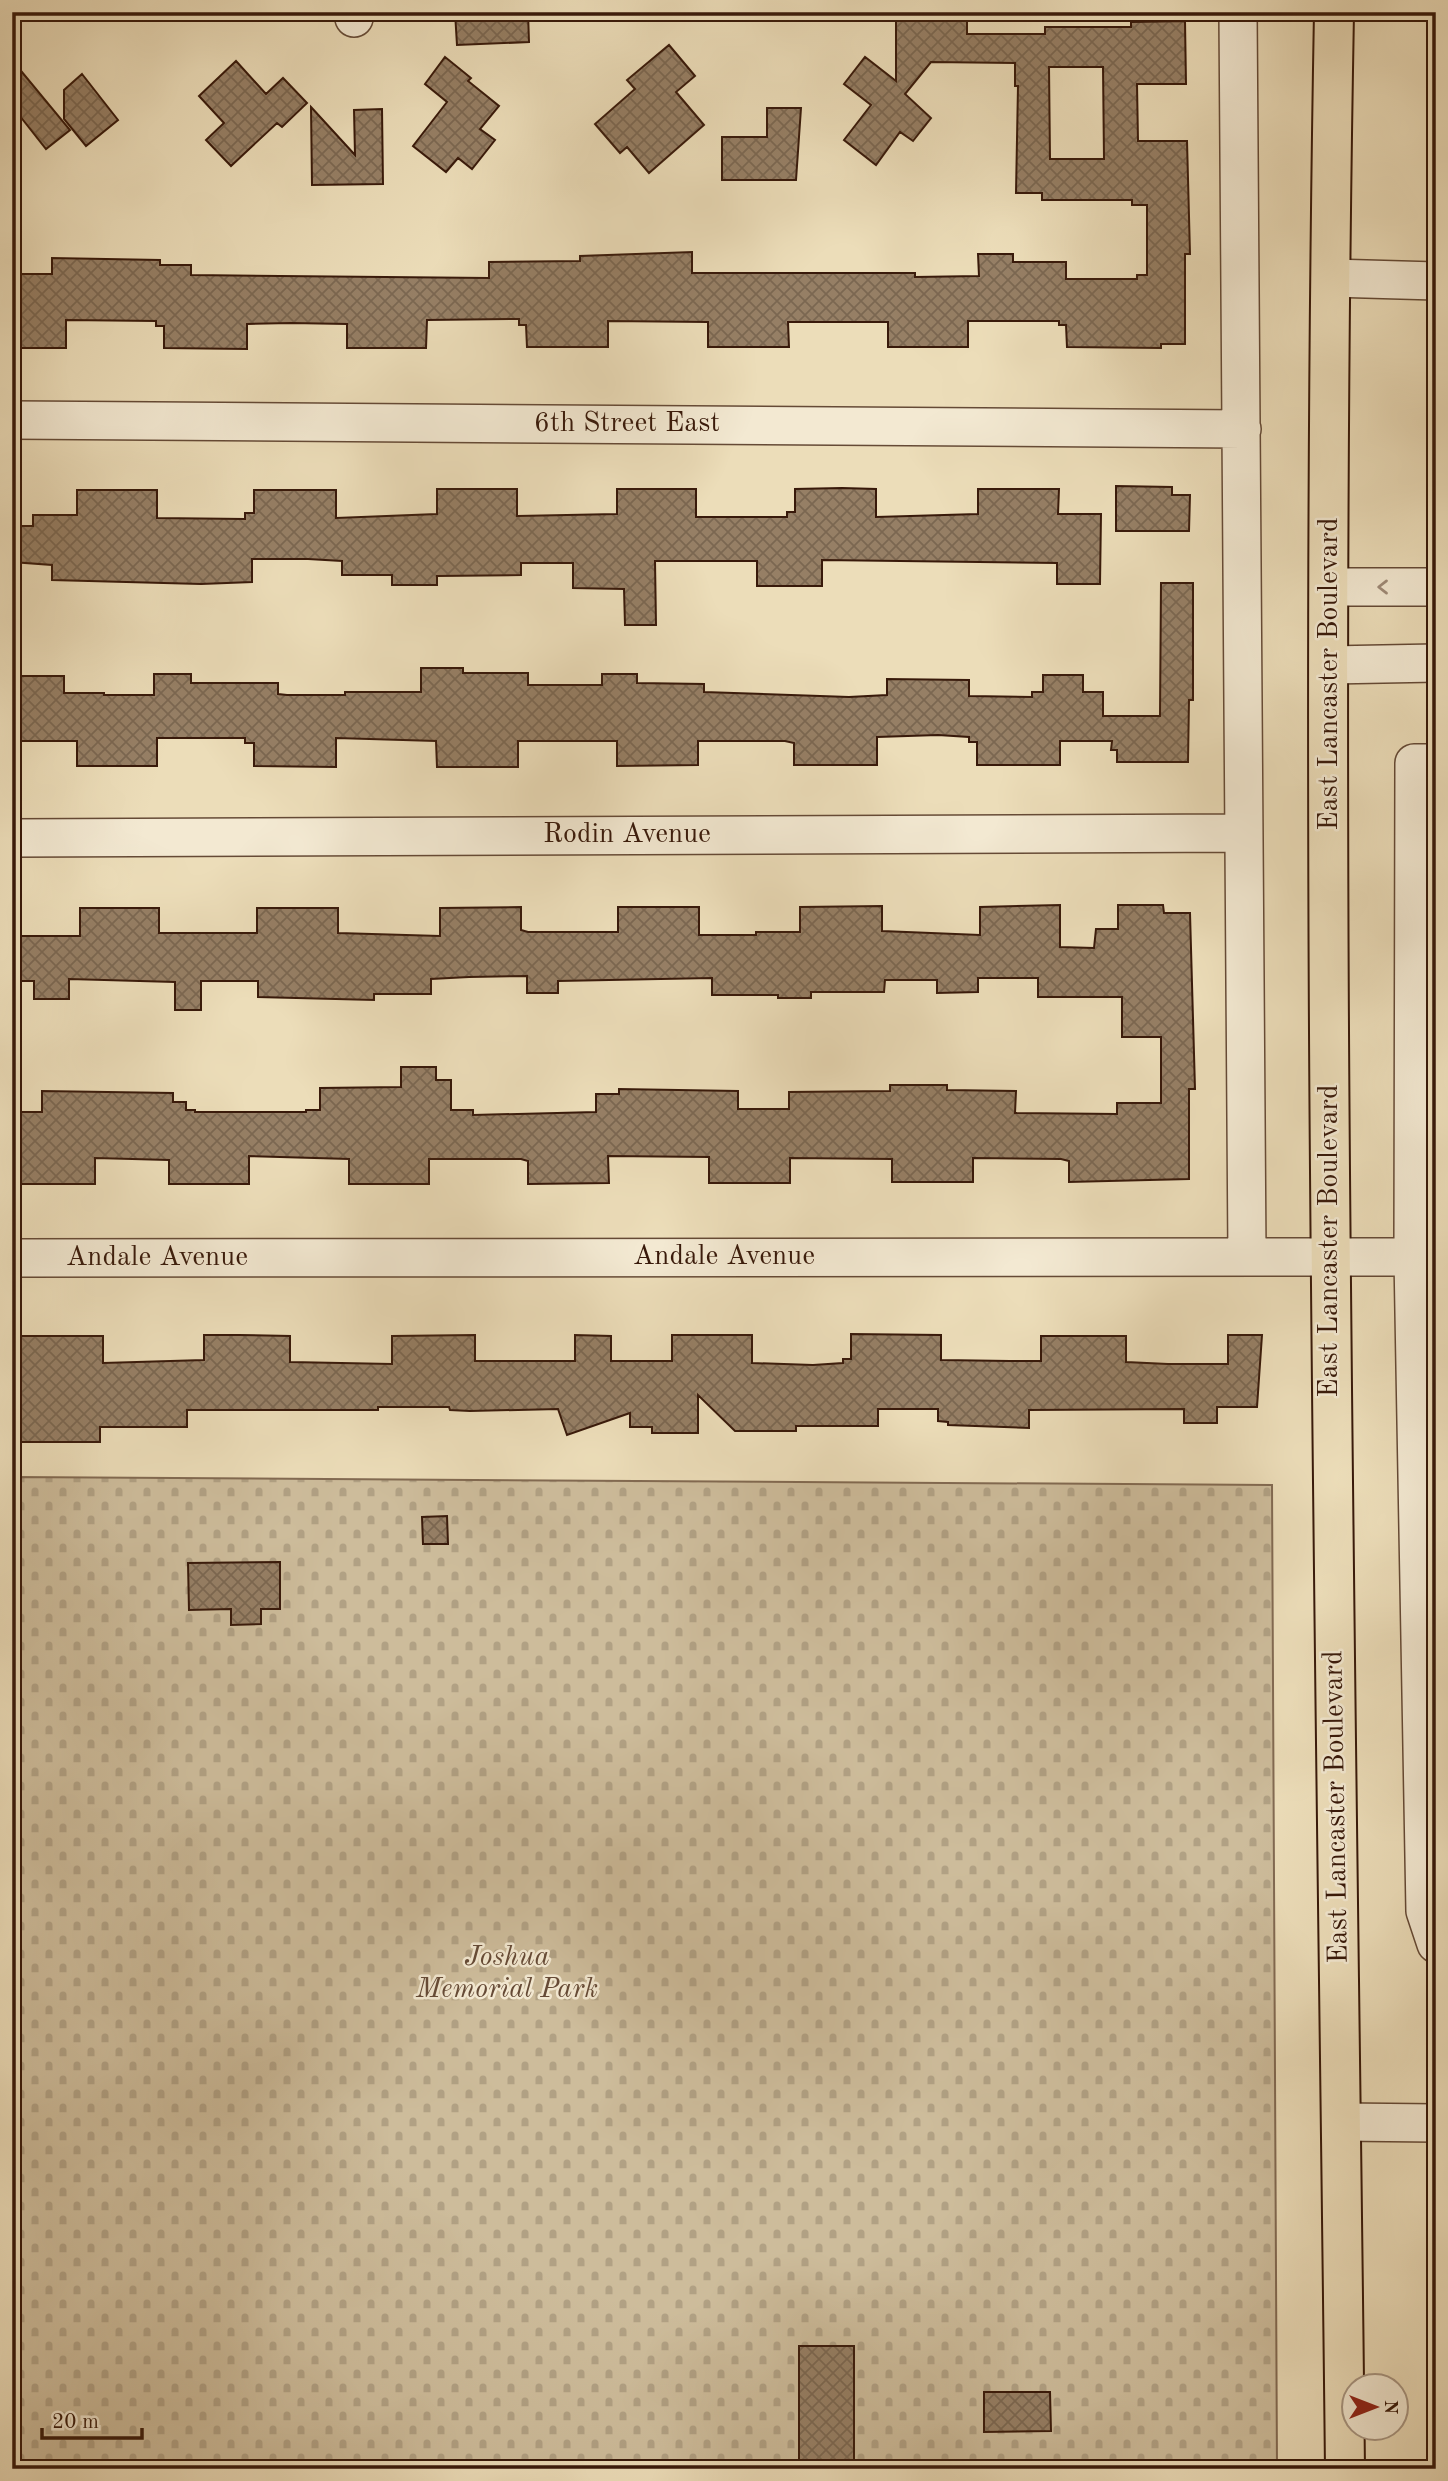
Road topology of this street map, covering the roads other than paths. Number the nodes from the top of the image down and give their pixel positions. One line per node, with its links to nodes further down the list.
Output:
1 (1238, 12): 6 (street)
2 (1334, 12): 3 (main road, East Lancaster Boulevard)
3 (1331, 278): 4 (street); 7 (main road, East Lancaster Boulevard)
4 (1436, 281)
5 (12, 420): 6 (street, 6th Street East)
6 (1242, 429): 12 (street)
7 (1330, 587): 8 (street, one-way to 7); 10 (main road, East Lancaster Boulevard)
8 (1436, 587)
9 (1428, 663): 10 (street)
10 (1330, 665): 15 (main road, East Lancaster Boulevard)
11 (1425, 763): 16 (street)
12 (1242, 833): 13 (street, Rodin Avenue); 14 (street)
13 (12, 838)
14 (1247, 1256): 15 (street, Andale Avenue); 17 (street, Andale Avenue)
15 (1329, 1257): 16 (street, Andale Avenue); 20 (main road, East Lancaster Boulevard)
16 (1424, 1257): 18 (street)
17 (12, 1258)
18 (1427, 1687): 19 (street)
19 (1436, 1944)
20 (1341, 2122): 21 (street); 22 (main road, East Lancaster Boulevard)
21 (1436, 2123)
22 (1345, 2469)

